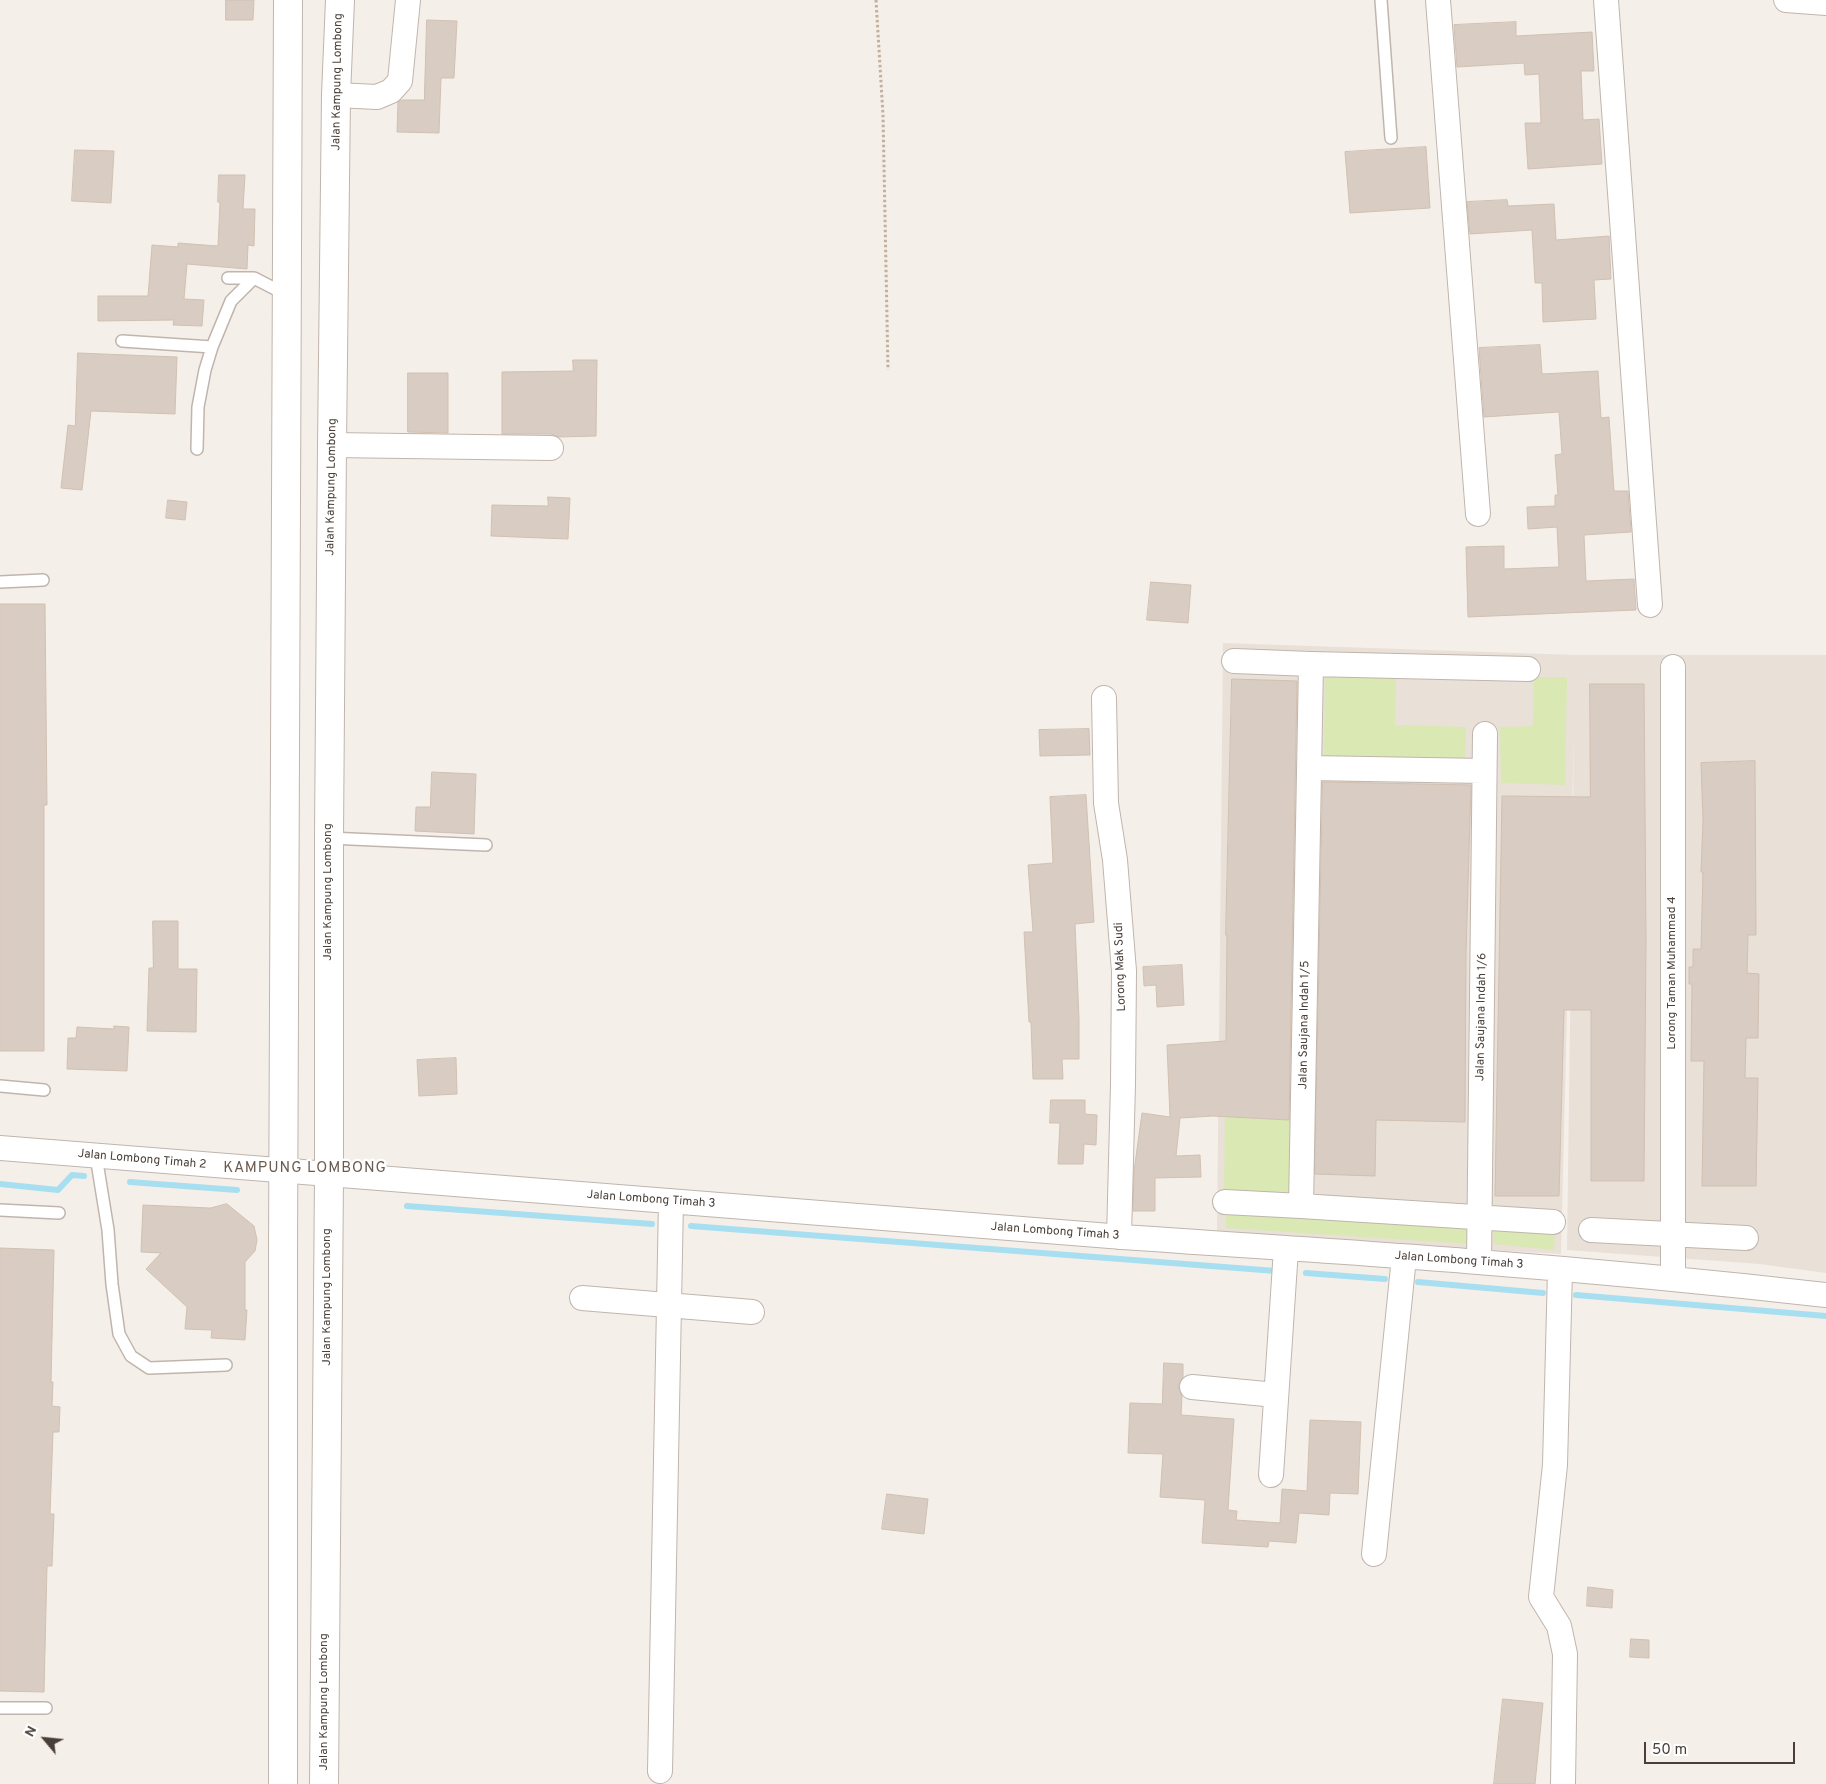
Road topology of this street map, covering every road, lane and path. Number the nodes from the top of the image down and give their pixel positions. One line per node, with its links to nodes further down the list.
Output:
1 (288, 0): 14 (street)
2 (340, 0): 10 (street, Jalan Kampung Lombong)
3 (408, 0): 10 (street)
4 (876, 0): 17 (path)
5 (1381, 0): 11 (lane)
6 (1438, 0): 21 (street)
7 (1606, 0): 24 (street)
8 (1786, 0): 9 (street)
9 (1826, 3)
10 (336, 95): 18 (street, Jalan Kampung Lombong)
11 (1391, 138)
12 (228, 278): 13 (lane)
13 (254, 278): 14 (lane); 16 (lane)
14 (287, 295): 39 (street)
15 (122, 342): 16 (lane)
16 (212, 347): 20 (lane)
17 (888, 370)
18 (332, 446): 19 (street); 33 (street, Jalan Kampung Lombong)
19 (551, 448)
20 (197, 449)
21 (1478, 514)
22 (43, 580): 23 (lane)
23 (0, 582)
24 (1650, 605)
25 (1234, 661): 26 (street)
26 (1311, 664): 28 (street); 31 (street, Jalan Saujana Indah 1/5)
27 (1673, 667): 49 (street, Lorong Taman Muhammad 4)
28 (1528, 669)
29 (1104, 698): 50 (street, Lorong Mak Sudi)
30 (1485, 734): 32 (street, Jalan Saujana Indah 1/6)
31 (1310, 768): 32 (street); 43 (street, Jalan Saujana Indah 1/5)
32 (1484, 771): 46 (street, Jalan Saujana Indah 1/6)
33 (329, 838): 34 (lane); 40 (street, Jalan Kampung Lombong)
34 (486, 845)
35 (0, 1086): 36 (lane)
36 (44, 1090)
37 (0, 1148): 38 (street, Jalan Lombong Timah 2)
38 (96, 1156): 39 (street, Jalan Lombong Timah 2); 61 (lane)
39 (283, 1172): 40 (street, Jalan Lombong Timah 3); 69 (street)
40 (329, 1176): 41 (street, Jalan Lombong Timah 3); 70 (street, Jalan Kampung Lombong)
41 (672, 1201): 50 (street, Jalan Lombong Timah 3); 59 (street)
42 (1226, 1202): 43 (street)
43 (1301, 1206): 46 (street)
44 (0, 1210): 45 (lane)
45 (59, 1213)
46 (1480, 1218): 47 (street); 54 (street, Jalan Saujana Indah 1/6)
47 (1552, 1222)
48 (1591, 1230): 49 (street)
49 (1672, 1234): 51 (street); 56 (street, Lorong Taman Muhammad 4)
50 (1119, 1237): 52 (street, Jalan Lombong Timah 3)
51 (1746, 1238)
52 (1286, 1249): 53 (street, Jalan Lombong Timah 3); 63 (street)
53 (1404, 1257): 54 (street, Jalan Lombong Timah 3); 65 (street)
54 (1479, 1262): 55 (street, Jalan Lombong Timah 3)
55 (1560, 1270): 56 (street, Jalan Lombong Timah 3); 71 (street)
56 (1672, 1278): 57 (street, Jalan Lombong Timah 3)
57 (1826, 1295)
58 (582, 1298): 59 (street)
59 (669, 1305): 60 (street); 68 (street)
60 (752, 1312)
61 (226, 1365)
62 (1192, 1387): 63 (street)
63 (1276, 1395): 64 (street)
64 (1272, 1475)
65 (1374, 1554)
66 (0, 1708): 67 (lane)
67 (46, 1708)
68 (660, 1771)
69 (283, 1784)
70 (324, 1784)
71 (1563, 1784)

